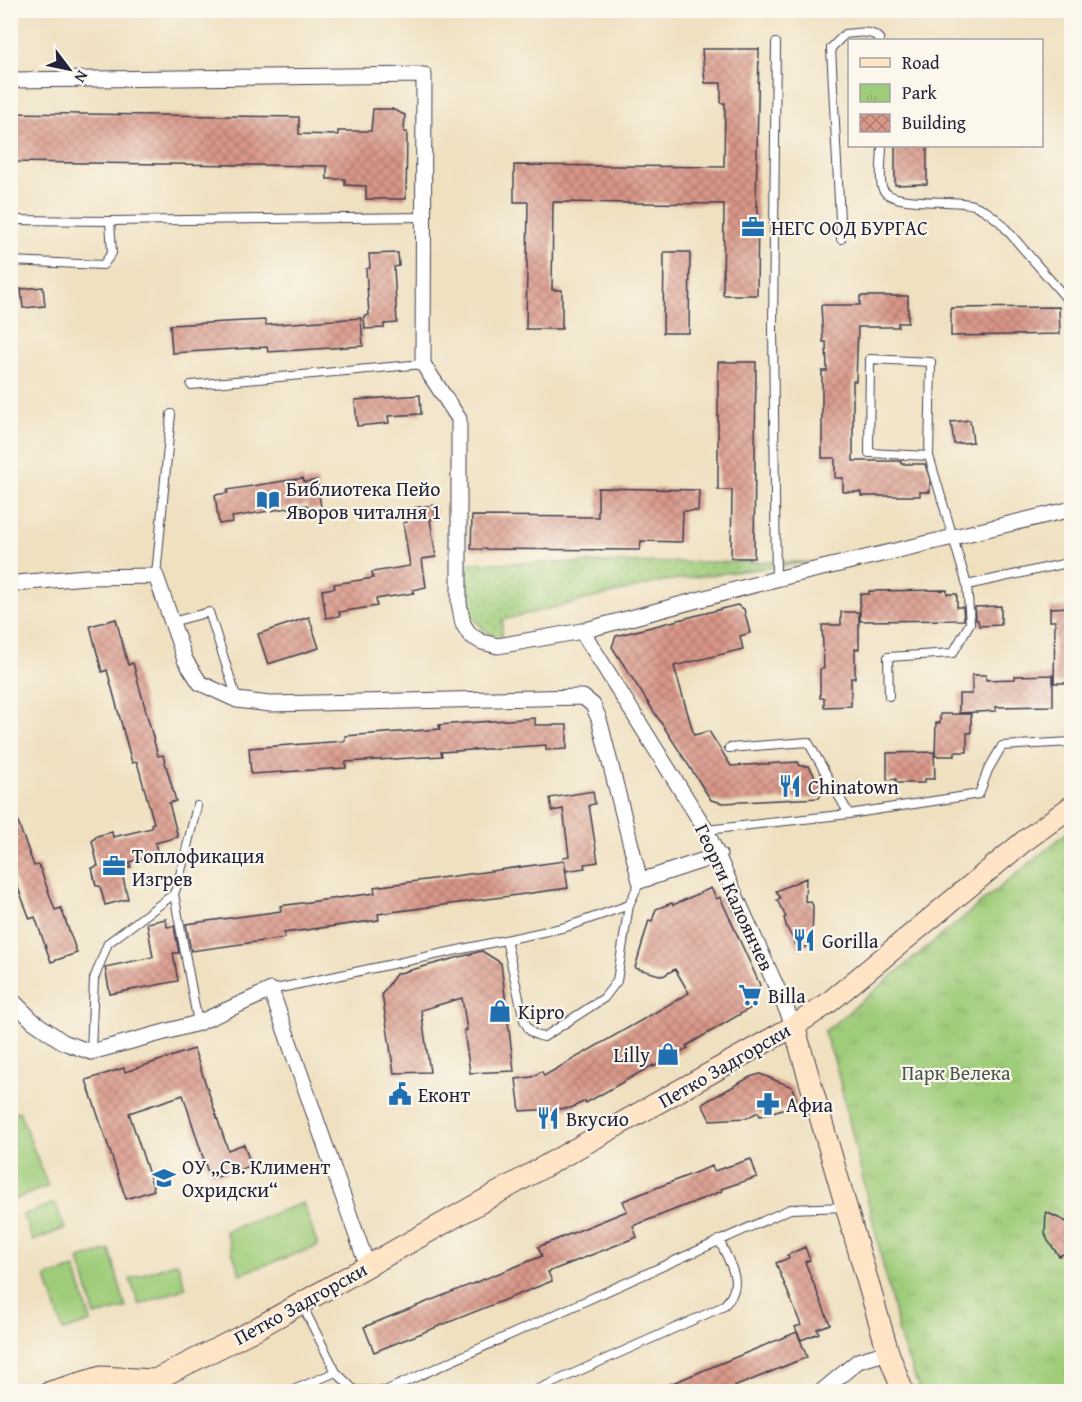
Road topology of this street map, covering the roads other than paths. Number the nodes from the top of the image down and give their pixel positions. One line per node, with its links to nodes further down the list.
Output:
1 (879, 39): 8 (lane)
2 (776, 43): 19 (lane)
3 (10, 80): 5 (street)
4 (882, 147): 10 (lane)
5 (424, 217): 7 (lane); 11 (street)
6 (10, 220): 7 (lane)
7 (110, 221): 9 (lane)
8 (841, 239)
9 (10, 261)
10 (1071, 305)
11 (423, 364): 12 (lane); 23 (street)
12 (191, 386)
13 (171, 414): 18 (lane)
14 (929, 456): 14 (lane); 16 (lane)
15 (1071, 509): 16 (street)
16 (953, 537): 19 (street); 21 (lane)
17 (1071, 562): 21 (lane)
18 (156, 576): 20 (street); 22 (street)
19 (776, 579): 23 (street)
20 (10, 585)
21 (968, 585): 24 (lane)
22 (172, 622): 25 (street); 25 (lane)
23 (582, 631): 31 (street, Георги Калоянчев)
24 (889, 696)
25 (237, 700): 33 (street)
26 (1071, 742): 30 (lane)
27 (729, 748): 30 (lane)
28 (197, 806): 34 (lane)
29 (1071, 806): 40 (street, Петко Задгорски)
30 (849, 814): 31 (lane)
31 (706, 830): 32 (street, Георги Калоянчев)
32 (719, 855): 33 (street); 40 (street, Георги Калоянчев)
33 (640, 881): 35 (lane)
34 (174, 894): 39 (lane); 41 (lane)
35 (629, 905): 36 (lane); 36 (lane)
36 (506, 940): 37 (lane)
37 (271, 990): 39 (street); 44 (street)
38 (10, 998): 41 (street)
39 (198, 1023): 41 (street)
40 (794, 1026): 42 (street, Георги Калоянчев); 44 (street, Петко Задгорски)
41 (91, 1052)
42 (847, 1207): 43 (lane); 46 (street, Георги Калоянчев)
43 (719, 1240): 49 (lane); 53 (lane)
44 (367, 1265): 45 (street, Петко Задгорски)
45 (301, 1302): 47 (lane); 48 (street, Петко Задгорски)
46 (888, 1352): 54 (street); 55 (street, Георги Калоянчев)
47 (336, 1372): 49 (lane); 52 (lane)
48 (156, 1386): 50 (street); 51 (street, Петко Задгорски)
49 (356, 1391)
50 (50, 1392)
51 (131, 1392)
52 (289, 1392)
53 (532, 1392)
54 (821, 1392)
55 (903, 1392)

